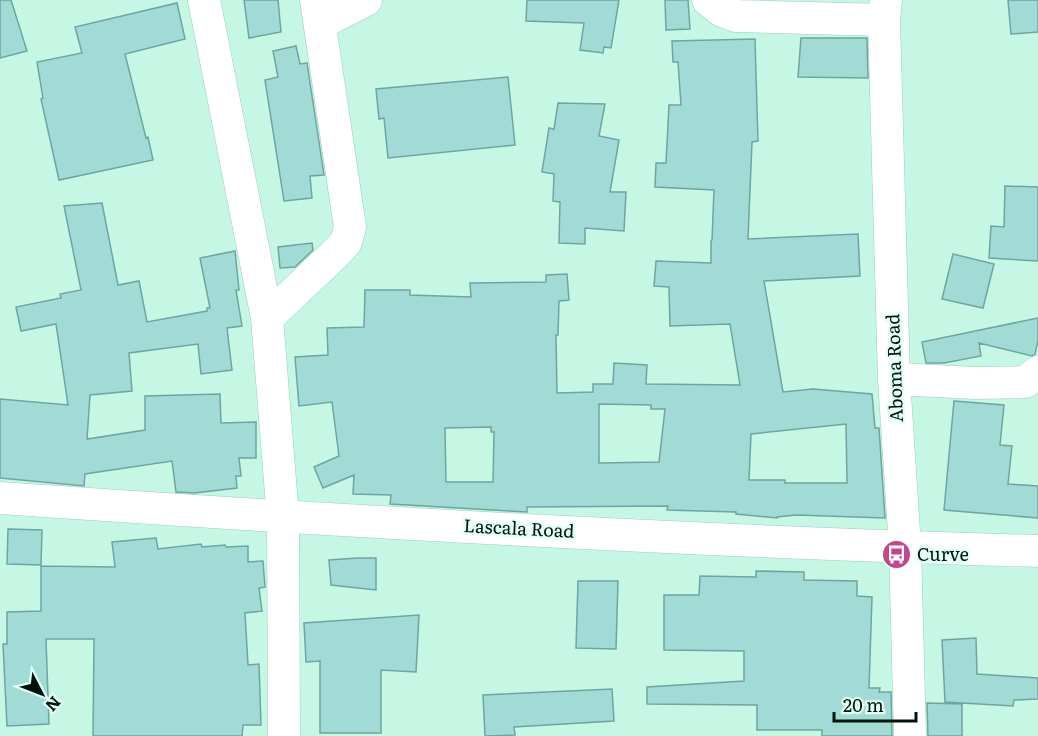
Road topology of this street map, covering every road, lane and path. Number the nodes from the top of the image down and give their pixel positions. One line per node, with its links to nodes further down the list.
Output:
1 (204, 0): 6 (street)
2 (366, 0): 5 (street)
3 (708, 0): 4 (street)
4 (885, 10): 8 (street, Aboma Road)
5 (318, 11): 6 (street)
6 (267, 318): 10 (street)
7 (1038, 372): 8 (street)
8 (894, 379): 11 (street, Aboma Road)
9 (0, 498): 10 (street, Lascala Road)
10 (283, 518): 11 (street, Lascala Road); 13 (street)
11 (904, 547): 12 (street, Lascala Road); 14 (street, Aboma Road)
12 (1038, 551)
13 (284, 736)
14 (910, 736)

